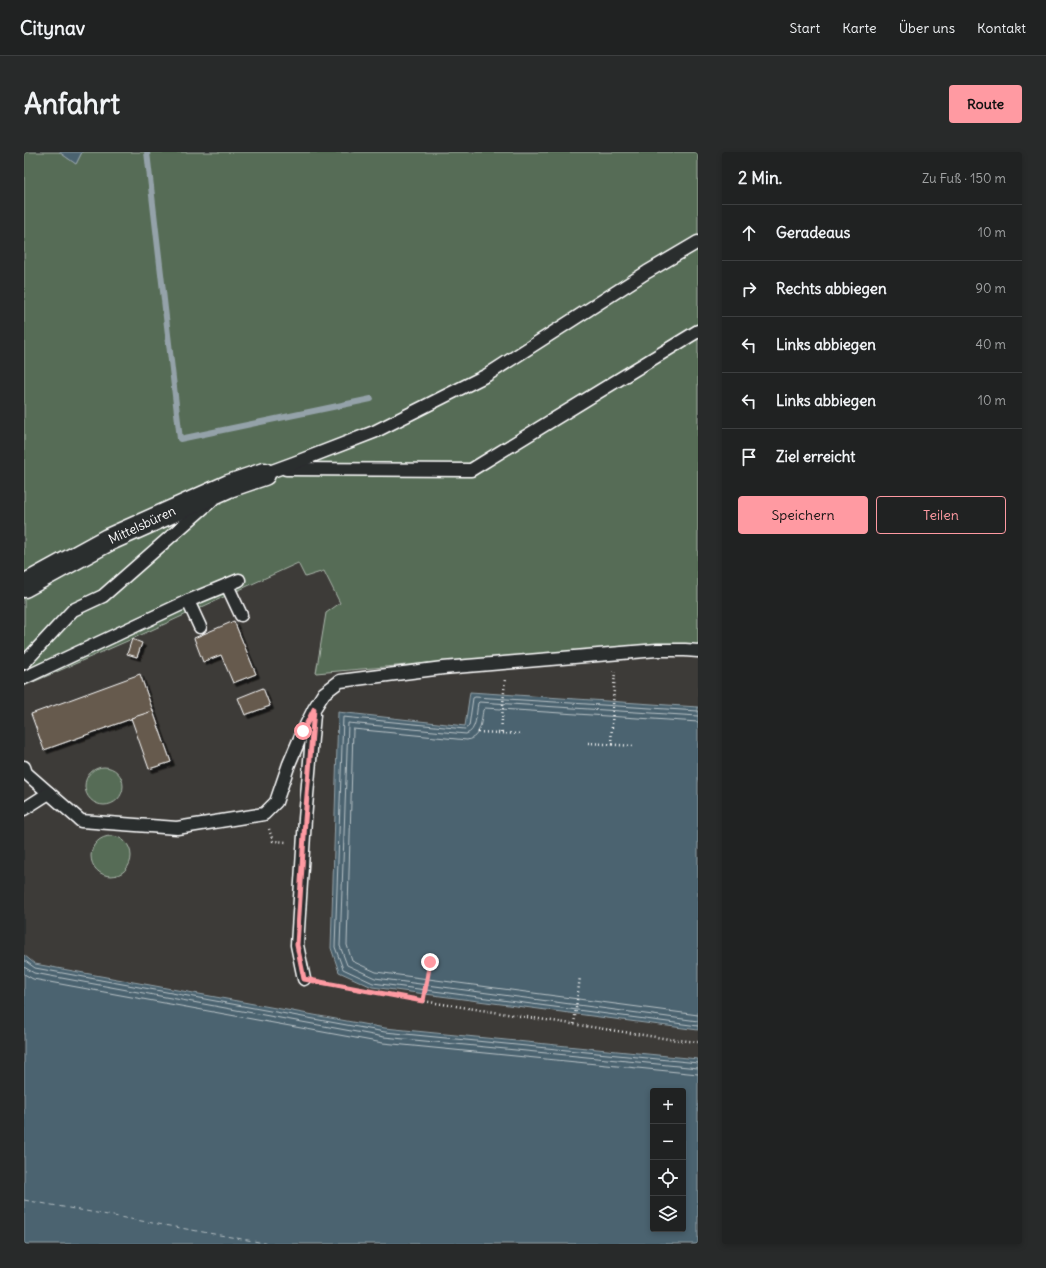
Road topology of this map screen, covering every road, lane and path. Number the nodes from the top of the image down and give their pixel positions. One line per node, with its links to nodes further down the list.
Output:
1 (698, 242): 3 (lane)
2 (698, 331): 3 (lane)
3 (271, 471): 4 (street, Mittelsbüren)
4 (228, 486): 7 (street, Mittelsbüren); 13 (lane)
5 (239, 580): 6 (lane)
6 (227, 585): 8 (lane); 9 (lane)
7 (24, 586)
8 (188, 601): 10 (lane); 14 (lane)
9 (241, 615)
10 (200, 627)
11 (698, 651): 12 (lane)
12 (616, 654): 16 (lane); 21 (path)
13 (24, 663)
14 (24, 678)
15 (504, 689): 18 (path)
16 (314, 709): 24 (lane); 28 (lane)
17 (478, 732): 18 (path)
18 (501, 734): 19 (path)
19 (522, 734)
20 (588, 743): 21 (path)
21 (611, 744): 22 (path)
22 (634, 746)
23 (24, 767): 24 (lane)
24 (49, 793): 25 (lane)
25 (24, 809)
26 (430, 962): 29 (path)
27 (580, 977): 30 (path)
28 (304, 979): 29 (path)
29 (423, 1001): 30 (path)
30 (574, 1024): 31 (path)
31 (698, 1042)

